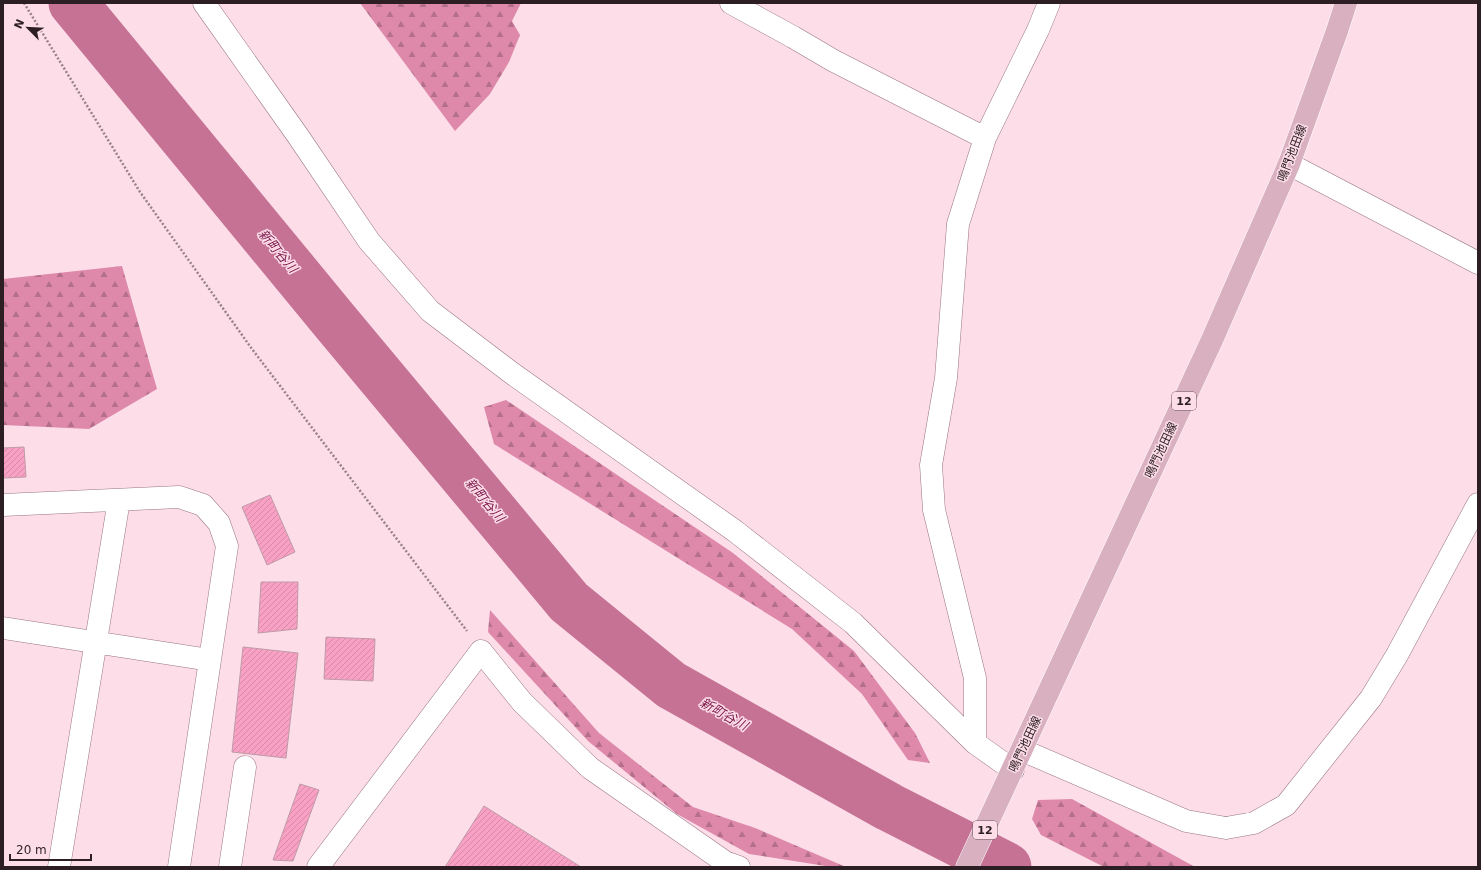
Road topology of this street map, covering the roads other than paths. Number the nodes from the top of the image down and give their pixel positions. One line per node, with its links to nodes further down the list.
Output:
1 (204, 3): 14 (street)
2 (731, 3): 5 (street)
3 (1049, 3): 5 (street)
4 (1346, 3): 6 (main road, 鳴門池田線 / 12)
5 (985, 138): 14 (street)
6 (1289, 164): 7 (street); 15 (main road, 鳴門池田線 / 12)
7 (1478, 263)
8 (119, 500): 10 (street); 12 (street); 13 (street)
9 (1478, 504): 15 (street)
10 (3, 505)
11 (3, 628): 12 (street)
12 (95, 643): 13 (street); 18 (street)
13 (210, 660): 19 (street)
14 (975, 743): 17 (street)
15 (1022, 750): 17 (main road, 鳴門池田線 / 12)
16 (245, 767): 20 (street)
17 (1013, 770): 23 (main road, 鳴門池田線 / 12)
18 (59, 867)
19 (179, 867)
20 (230, 867)
21 (318, 867): 22 (street)
22 (739, 867)
23 (967, 867)

